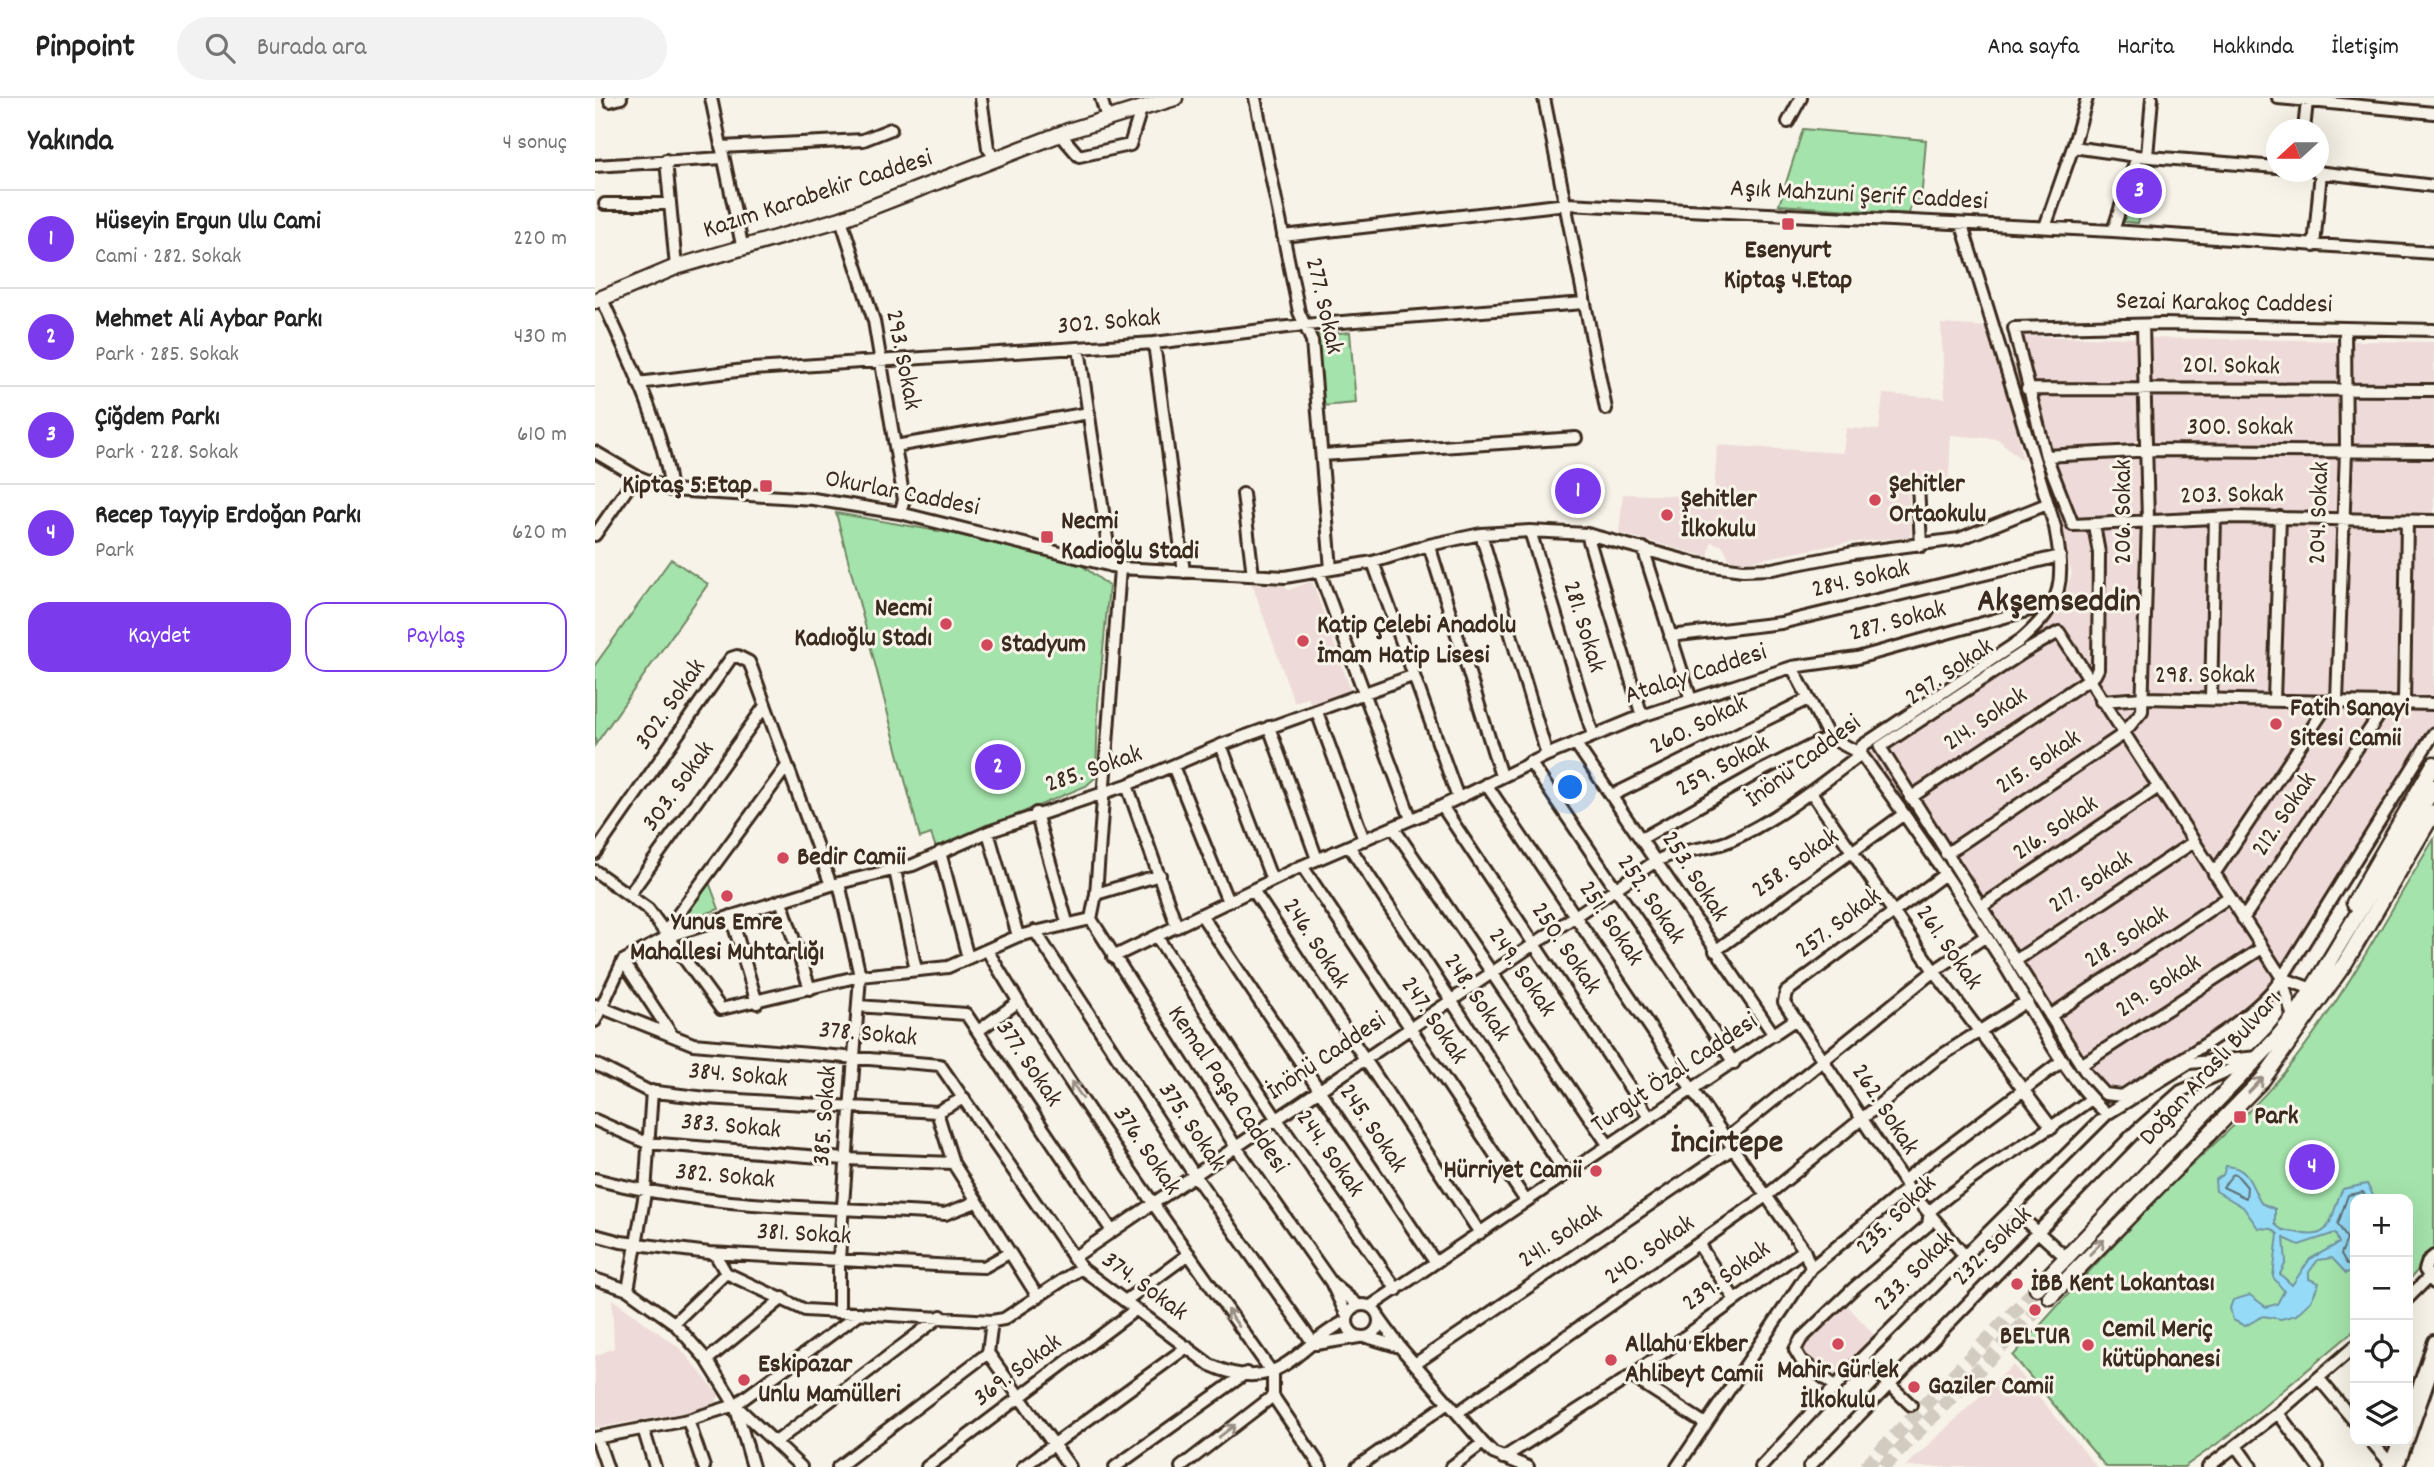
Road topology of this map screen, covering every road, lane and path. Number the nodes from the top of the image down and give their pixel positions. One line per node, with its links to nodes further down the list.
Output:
1 (610, 98): 2 (street)
2 (621, 98)
3 (711, 98): 23 (street)
4 (981, 98): 26 (street)
5 (1101, 98): 17 (street)
6 (1175, 98): 15 (main road, Kazım Karabekir Caddesi)
7 (1255, 98): 39 (street, 277. Sokak)
8 (1543, 98): 34 (street)
9 (1801, 98): 19 (street)
10 (2087, 98): 22 (street)
11 (2153, 98): 24 (street)
12 (2278, 98): 14 (street)
13 (2326, 100): 14 (street); 16 (street)
14 (2307, 101): 18 (street)
15 (1147, 104): 17 (main road, Kazım Karabekir Caddesi); 21 (street)
16 (2434, 113)
17 (1107, 118): 21 (main road, Kazım Karabekir Caddesi)
18 (2305, 119)
19 (1788, 122)
20 (891, 129): 23 (street)
21 (1060, 134): 26 (main road, Kazım Karabekir Caddesi)
22 (2073, 147): 24 (street); 37 (street)
23 (722, 153): 25 (street); 40 (street)
24 (2142, 156): 28 (street); 38 (street)
25 (666, 160): 27 (street); 33 (street)
26 (997, 160): 35 (main road, Kazım Karabekir Caddesi)
27 (595, 166)
28 (2266, 166)
29 (2329, 173): 31 (street)
30 (2318, 182): 41 (street)
31 (2434, 186)
32 (605, 204): 33 (street)
33 (668, 204): 43 (street)
34 (1567, 204): 36 (street, Aşık Mahzuni Şerif Caddesi); 39 (street, Aşık Mahzuni Şerif Caddesi); 45 (street)
35 (841, 219): 40 (main road, Kazım Karabekir Caddesi); 52 (street, 293. Sokak)
36 (1962, 225): 37 (street, Aşık Mahzuni Şerif Caddesi); 72 (street)
37 (2045, 227): 38 (street, Aşık Mahzuni Şerif Caddesi)
38 (2113, 231): 41 (street, Aşık Mahzuni Şerif Caddesi)
39 (1283, 236): 46 (street, 277. Sokak)
40 (742, 246): 43 (main road, Kazım Karabekir Caddesi)
41 (2314, 246): 42 (street, Aşık Mahzuni Şerif Caddesi)
42 (2434, 253)
43 (676, 267): 44 (main road, Kazım Karabekir Caddesi)
44 (599, 300): 53 (street)
45 (1584, 303): 46 (street, 302. Sokak); 58 (street)
46 (1304, 325): 50 (street, 302. Sokak); 66 (street, 277. Sokak)
47 (2143, 325): 48 (street, Sezai Karakoç Caddesi); 54 (street, Sezai Karakoç Caddesi); 55 (street, 206. Sokak)
48 (2345, 328): 49 (street, Sezai Karakoç Caddesi); 57 (street, 204. Sokak)
49 (2434, 330)
50 (1154, 343): 51 (street, 302. Sokak); 93 (street)
51 (1079, 348): 52 (street, 302. Sokak); 59 (street)
52 (880, 362): 53 (street, 302. Sokak); 61 (street, 293. Sokak)
53 (638, 383): 70 (street)
54 (2027, 389): 55 (street, 201. Sokak); 67 (street)
55 (2145, 389): 57 (street, 201. Sokak); 62 (street, 206. Sokak)
56 (2434, 390): 57 (street, 201. Sokak)
57 (2345, 391): 63 (street, 204. Sokak)
58 (1606, 409)
59 (1089, 413): 61 (street); 90 (street)
60 (1576, 438): 66 (street)
61 (895, 446): 73 (street, 293. Sokak)
62 (2147, 450): 63 (street, 300. Sokak); 67 (street, 300. Sokak); 76 (street, 206. Sokak)
63 (2346, 451): 65 (street, 300. Sokak); 77 (street, 204. Sokak)
64 (595, 452): 68 (street, Okurlar Caddesi)
65 (2434, 452)
66 (1322, 455): 91 (street, 277. Sokak)
67 (2046, 456): 80 (street, 203. Sokak)
68 (636, 476): 70 (street, Okurlar Caddesi); 84 (street)
69 (1918, 484): 86 (street)
70 (671, 490): 73 (street, Okurlar Caddesi)
71 (1243, 494): 94 (street)
72 (2047, 503): 86 (street, Okurlar Caddesi); 88 (street)
73 (900, 513): 90 (street, Okurlar Caddesi)
74 (2280, 517): 75 (street, 203. Sokak); 77 (street, 203. Sokak); 106 (street)
75 (2215, 518): 76 (street, 203. Sokak); 104 (street)
76 (2148, 520): 80 (street, 203. Sokak); 102 (street, 206. Sokak)
77 (2342, 520): 78 (street, 203. Sokak); 108 (street, 204. Sokak)
78 (2407, 521): 79 (street, 203. Sokak); 110 (street)
79 (2434, 521)
80 (2094, 525): 100 (street)
81 (1530, 531): 82 (street, Okurlar Caddesi); 83 (street, Okurlar Caddesi); 117 (street, 281. Sokak)
82 (1481, 534): 85 (street, Okurlar Caddesi); 123 (street)
83 (1587, 534): 87 (street, Okurlar Caddesi); 114 (street)
84 (595, 535)
85 (1429, 545): 89 (street, Okurlar Caddesi); 128 (street)
86 (1921, 546): 87 (street, Okurlar Caddesi)
87 (1643, 548): 96 (street)
88 (2060, 556): 95 (street); 96 (street, 284. Sokak)
89 (1373, 562): 91 (street, Okurlar Caddesi); 99 (street)
90 (1115, 567): 93 (street, Okurlar Caddesi); 134 (street)
91 (1331, 569): 92 (street, Okurlar Caddesi)
92 (1319, 571): 94 (street, Okurlar Caddesi); 101 (street)
93 (1184, 572): 94 (street, Okurlar Caddesi)
94 (1253, 575)
95 (2055, 603): 98 (street, 287. Sokak); 122 (street, İnönü Caddesi)
96 (1670, 636): 105 (street)
97 (737, 656): 112 (street, 385. Sokak); 151 (street, 302. Sokak)
98 (1792, 667): 103 (street, Atalay Caddesi); 105 (street, Atalay Caddesi)
99 (1412, 676): 101 (street, 285. Sokak); 136 (street)
100 (2087, 680): 107 (street); 137 (street, 214. Sokak); 137 (street, 297. Sokak)
101 (1364, 693): 113 (street, 285. Sokak); 142 (street)
102 (2144, 698): 104 (street, 298. Sokak); 107 (street, 298. Sokak); 118 (street, 215. Sokak)
103 (1808, 699): 119 (street, Atalay Caddesi); 135 (street, 260. Sokak)
104 (2211, 699): 106 (street, 298. Sokak)
105 (1691, 700): 114 (street, Atalay Caddesi)
106 (2274, 700): 108 (street, 298. Sokak)
107 (2101, 701): 118 (street)
108 (2333, 701): 109 (street, 298. Sokak); 160 (street)
109 (2388, 702): 110 (street, 298. Sokak); 177 (street, 212. Sokak)
110 (2404, 702): 111 (street, 298. Sokak)
111 (2434, 704)
112 (765, 706): 126 (street, 385. Sokak); 167 (street, 303. Sokak)
113 (1317, 712): 115 (street, 285. Sokak); 147 (street)
114 (1643, 716): 117 (street, Atalay Caddesi)
115 (1269, 727): 121 (street, 285. Sokak); 154 (street)
116 (2434, 733): 199 (street)
117 (1593, 735): 120 (street, Atalay Caddesi)
118 (2122, 735): 132 (street); 153 (street, 215. Sokak)
119 (1829, 737): 122 (street); 146 (street, 259. Sokak)
120 (1576, 744): 123 (street, Atalay Caddesi); 135 (street, 253. Sokak)
121 (1221, 745): 127 (street, 285. Sokak); 162 (street)
122 (1861, 754): 133 (street, İnönü Caddesi); 141 (street)
123 (1547, 755): 124 (street, Atalay Caddesi)
124 (1530, 762): 128 (street, Atalay Caddesi); 165 (street, 252. Sokak)
125 (2434, 764): 189 (main road)
126 (787, 766): 163 (street, 385. Sokak); 181 (street)
127 (1173, 766): 130 (street, 285. Sokak); 170 (street)
128 (1501, 776): 129 (street, Atalay Caddesi)
129 (1486, 784): 136 (street, Atalay Caddesi); 175 (street, 251. Sokak)
130 (1127, 785): 134 (street, 285. Sokak); 161 (street)
131 (2434, 787): 189 (main road, Doğan Araslı Bulvarı)
132 (2157, 788): 148 (street); 171 (street, 216. Sokak)
133 (1811, 792): 150 (street, 261. Sokak); 155 (street, İnönü Caddesi)
134 (1103, 793): 140 (street, 285. Sokak); 166 (street)
135 (1611, 796): 146 (street, 253. Sokak)
136 (1458, 798): 138 (street, Atalay Caddesi)
137 (1910, 798): 153 (street)
138 (1442, 806): 142 (street, Atalay Caddesi); 185 (street, 250. Sokak)
139 (2434, 812): 194 (main road, Doğan Araslı Bulvarı)
140 (1036, 813): 145 (street, 285. Sokak); 178 (street)
141 (1904, 814): 150 (street, 258. Sokak); 159 (street)
142 (1411, 819): 143 (street, Atalay Caddesi)
143 (1393, 827): 147 (street, Atalay Caddesi); 197 (street, 249. Sokak)
144 (2434, 829): 194 (main road)
145 (988, 832): 152 (street, 285. Sokak); 182 (street)
146 (1641, 839): 155 (street, 253. Sokak)
147 (1364, 840): 149 (street, Atalay Caddesi)
148 (2192, 843): 160 (street); 193 (street, 217. Sokak)
149 (1349, 846): 154 (street, Atalay Caddesi); 202 (street, 248. Sokak)
150 (1852, 851): 172 (street, 261. Sokak); 188 (street, 258. Sokak)
151 (595, 852)
152 (940, 852): 157 (street, 285. Sokak); 191 (street)
153 (1946, 854): 171 (street)
154 (1317, 859): 156 (street, Atalay Caddesi)
155 (1656, 861): 165 (street, İnönü Caddesi); 188 (street, 253. Sokak)
156 (1301, 866): 162 (street, Atalay Caddesi); 212 (street, 247. Sokak)
157 (895, 870): 163 (street, 285. Sokak); 195 (street)
158 (595, 871): 167 (street)
159 (1945, 874): 172 (street, 257. Sokak); 183 (street)
160 (2214, 874): 168 (street)
161 (1160, 875): 166 (street); 179 (street)
162 (1272, 880): 164 (street, Atalay Caddesi)
163 (835, 885): 169 (street, 285. Sokak); 198 (street, 385. Sokak)
164 (1253, 890): 170 (street, Atalay Caddesi); 219 (street, 246. Sokak)
165 (1616, 890): 175 (street, İnönü Caddesi); 222 (street, 252. Sokak)
166 (1095, 894): 176 (street)
167 (629, 895): 181 (street)
168 (2229, 897): 177 (street); 208 (street, 218. Sokak)
169 (782, 900): 173 (street, 285. Sokak); 200 (street)
170 (1228, 902): 174 (street, Atalay Caddesi)
171 (1981, 907): 193 (street)
172 (1894, 911): 196 (street, 261. Sokak); 210 (street, 257. Sokak)
173 (731, 916): 181 (street, 285. Sokak); 205 (street)
174 (1202, 916): 179 (street, Atalay Caddesi); 225 (street, 245. Sokak)
175 (1578, 916): 185 (street, İnönü Caddesi); 227 (street, 251. Sokak)
176 (1091, 919): 178 (street); 190 (street, Kemal Paşa Caddesi)
177 (2243, 919): 186 (street)
178 (1067, 922): 180 (street)
179 (1177, 927): 184 (street, Atalay Caddesi)
180 (1035, 931): 182 (street); 247 (street, 375. Sokak)
181 (667, 934): 192 (street); 205 (street)
182 (1018, 936): 187 (street)
183 (1986, 936): 196 (street, 241. Sokak); 203 (street)
184 (1157, 937): 190 (street, Atalay Caddesi); 235 (street, 244. Sokak)
185 (1535, 944): 197 (street, İnönü Caddesi); 236 (street, 250. Sokak)
186 (2262, 948): 199 (street); 224 (street, 219. Sokak)
187 (987, 950): 191 (street); 204 (street, 376. Sokak)
188 (1715, 951): 216 (street, 253. Sokak)
189 (2333, 953): 201 (main road, Doğan Araslı Bulvarı)
190 (1113, 957): 243 (street, Kemal Paşa Caddesi)
191 (968, 958): 195 (street)
192 (623, 961): 207 (street); 215 (street)
193 (2015, 961): 208 (street)
194 (2345, 963): 285 (main road, Doğan Araslı Bulvarı, one-way to 194)
195 (916, 970): 198 (street)
196 (1934, 971): 214 (street, 261. Sokak); 220 (street, 241. Sokak)
197 (1493, 972): 202 (street, İnönü Caddesi); 242 (street, 249. Sokak)
198 (860, 976): 200 (street); 206 (street, 385. Sokak)
199 (2282, 978): 201 (street); 209 (street); 224 (street)
200 (810, 989): 205 (street)
201 (2312, 989): 209 (main road, Doğan Araslı Bulvarı)
202 (1450, 1000): 212 (street, İnönü Caddesi); 246 (street, 248. Sokak)
203 (2027, 1001): 214 (street, 240. Sokak); 221 (street)
204 (1018, 1002): 213 (street); 254 (street, 376. Sokak, one-way to 204)
205 (757, 1003)
206 (858, 1006): 213 (street, 377. Sokak); 217 (street, 385. Sokak)
207 (598, 1007): 211 (street); 215 (street, 378. Sokak)
208 (2050, 1016): 224 (street)
209 (2293, 1018): 218 (main road, Doğan Araslı Bulvarı)
210 (1796, 1019): 216 (street, Turgut Özal Caddesi); 220 (street, 262. Sokak)
211 (595, 1020)
212 (1410, 1028): 219 (street, İnönü Caddesi); 253 (street, 247. Sokak)
213 (978, 1031): 258 (street, 377. Sokak)
214 (1980, 1031): 228 (street, 261. Sokak); 237 (street, 240. Sokak)
215 (672, 1035): 217 (street, 378. Sokak)
216 (1774, 1035): 222 (street, Turgut Özal Caddesi)
217 (853, 1055): 229 (street, 378. Sokak); 231 (street, 385. Sokak)
218 (2259, 1057): 232 (main road, Doğan Araslı Bulvarı); 234 (street, 233. Sokak); 261 (street, 232. Sokak)
219 (1363, 1059): 225 (street, İnönü Caddesi); 259 (street, 246. Sokak)
220 (1824, 1060): 237 (street, 262. Sokak); 241 (street, 241. Sokak)
221 (2063, 1060): 228 (street); 230 (street)
222 (1734, 1063): 227 (street, Turgut Özal Caddesi)
223 (595, 1064): 226 (street, 384. Sokak)
224 (2081, 1065)
225 (1318, 1090): 235 (street, İnönü Caddesi); 273 (street, 245. Sokak)
226 (652, 1091): 231 (street, 384. Sokak); 240 (street)
227 (1693, 1091): 236 (street, Turgut Özal Caddesi); 241 (street, 251. Sokak)
228 (2022, 1091): 239 (street, 261. Sokak); 249 (street)
229 (964, 1098): 233 (street); 271 (street, 378. Sokak)
230 (2091, 1100): 234 (street); 239 (street, 235. Sokak)
231 (849, 1107): 233 (street, 384. Sokak); 244 (street, 385. Sokak)
232 (2209, 1110): 265 (main road); 280 (main road, Doğan Araslı Bulvarı)
233 (937, 1112): 245 (street)
234 (2107, 1114): 256 (street, 233. Sokak)
235 (1276, 1118): 243 (street, İnönü Caddesi); 282 (street, 244. Sokak)
236 (1650, 1118): 242 (street, Turgut Özal Caddesi)
237 (1863, 1119): 249 (street, 262. Sokak); 251 (street, 240. Sokak)
238 (595, 1120): 240 (street, 383. Sokak)
239 (2052, 1128): 257 (street, 235. Sokak)
240 (647, 1143): 244 (street, 383. Sokak); 250 (street)
241 (1730, 1143): 251 (street, 251. Sokak); 308 (street, 241. Sokak)
242 (1609, 1146): 246 (street, Turgut Özal Caddesi)
243 (1236, 1147): 247 (street, İnönü Caddesi); 278 (street, Kemal Paşa Caddesi)
244 (845, 1159): 245 (street, 383. Sokak); 255 (street, 385. Sokak)
245 (953, 1163): 252 (street)
246 (1566, 1174): 253 (street, Turgut Özal Caddesi)
247 (1195, 1175): 254 (street, İnönü Caddesi); 301 (street, 375. Sokak)
248 (595, 1179): 250 (street, 382. Sokak)
249 (1906, 1185): 257 (street, 262. Sokak); 275 (street)
250 (645, 1193): 255 (street, 382. Sokak); 262 (street)
251 (1766, 1196): 263 (street, 240. Sokak); 264 (street, 251. Sokak)
252 (976, 1202): 255 (street, 382. Sokak); 266 (street)
253 (1527, 1202): 259 (street, Turgut Özal Caddesi)
254 (1153, 1203): 258 (street, İnönü Caddesi); 268 (street, 376. Sokak)
255 (843, 1208): 272 (street, 385. Sokak)
256 (2012, 1209): 261 (street); 269 (street, 233. Sokak)
257 (1930, 1218): 269 (street, 262. Sokak); 315 (street, 235. Sokak)
258 (1112, 1230): 271 (street, İnönü Caddesi)
259 (1480, 1233): 273 (street, Turgut Özal Caddesi)
260 (595, 1234): 262 (street, 381. Sokak)
261 (2038, 1234): 265 (street); 314 (street, 232. Sokak)
262 (636, 1243): 267 (street, 381. Sokak); 281 (street)
263 (1699, 1245): 287 (street); 322 (street, 240. Sokak)
264 (1804, 1250): 275 (street, 251. Sokak); 287 (street, 239. Sokak)
265 (2060, 1252)
266 (1009, 1253): 272 (street, 381. Sokak); 284 (street)
267 (715, 1254): 272 (street, 381. Sokak); 276 (street)
268 (1189, 1254): 288 (street); 311 (street, 376. Sokak, one-way to 268)
269 (1964, 1255): 306 (street, 233. Sokak)
270 (2434, 1256): 279 (street)
271 (1073, 1258): 274 (street, 378. Sokak)
272 (839, 1259): 292 (street, 385. Sokak)
273 (1435, 1262): 282 (street, Turgut Özal Caddesi)
274 (1081, 1268): 284 (street, 374. Sokak); 288 (street, 374. Sokak)
275 (1811, 1268): 326 (street)
276 (726, 1273): 286 (street); 298 (street)
277 (595, 1279): 281 (street)
278 (1331, 1282): 289 (street, Kemal Paşa Caddesi); 296 (street, Kemal Paşa Caddesi)
279 (2432, 1282): 283 (street)
280 (2037, 1289)
281 (628, 1290): 298 (street)
282 (1397, 1290): 290 (street, Turgut Özal Caddesi)
283 (2413, 1295)
284 (1038, 1297): 297 (street, 374. Sokak)
285 (2050, 1297)
286 (783, 1298): 292 (street); 307 (street)
287 (1735, 1300): 312 (street, 239. Sokak)
288 (1125, 1301): 291 (street, 374. Sokak)
289 (1358, 1305): 290 (street); 296 (street)
290 (1371, 1306): 295 (street)
291 (1135, 1310): 302 (street, 374. Sokak); 317 (street, 369. Sokak)
292 (839, 1312): 293 (street)
293 (860, 1313): 294 (street); 320 (street)
294 (941, 1316): 297 (street); 330 (street)
295 (1379, 1318): 299 (street); 303 (street)
296 (1347, 1319): 299 (street); 301 (street)
297 (992, 1321): 305 (street)
298 (674, 1323): 307 (street)
299 (1364, 1337): 301 (street); 303 (street)
300 (2434, 1341): 318 (street)
301 (1314, 1344): 311 (street)
302 (1187, 1347): 310 (street, 374. Sokak); 332 (street)
303 (1400, 1347): 308 (street)
304 (2350, 1351): 313 (street)
305 (988, 1353): 317 (street); 347 (street)
306 (1862, 1358): 314 (street); 315 (street, 233. Sokak)
307 (707, 1360): 320 (street)
308 (1415, 1364): 319 (street)
309 (2434, 1365): 327 (street)
310 (1246, 1373): 311 (street, 374. Sokak); 339 (street)
311 (1272, 1374): 316 (street)
312 (1630, 1376): 326 (street); 337 (street, 239. Sokak)
313 (2320, 1380): 323 (street); 324 (street)
314 (1888, 1384): 321 (street); 358 (street, 232. Sokak)
315 (1836, 1387): 357 (street, 233. Sokak)
316 (1273, 1396): 340 (street, one-way to 316); 352 (street)
317 (1020, 1398): 332 (street); 348 (street, 369. Sokak)
318 (2413, 1400)
319 (1448, 1403): 322 (street); 353 (street)
320 (735, 1405): 325 (street); 330 (street); 345 (street)
321 (1911, 1405)
322 (1457, 1413): 331 (street)
323 (2279, 1413): 333 (street); 361 (street)
324 (2350, 1416)
325 (688, 1420): 328 (street); 344 (street)
326 (1704, 1423): 356 (street)
327 (2413, 1426)
328 (643, 1428): 329 (street); 343 (street)
329 (596, 1438): 342 (street)
330 (777, 1441): 338 (street)
331 (1483, 1443): 337 (street); 354 (street)
332 (1053, 1444): 349 (street); 350 (street)
333 (2236, 1446): 359 (street); 360 (street)
334 (2375, 1446): 341 (street)
335 (2398, 1446): 341 (street)
336 (2404, 1446): 341 (street)
337 (1503, 1458): 355 (street)
338 (794, 1462): 346 (street)
339 (1129, 1463): 351 (street)
340 (1185, 1466)
341 (2392, 1466)
342 (607, 1467)
343 (655, 1467)
344 (704, 1467)
345 (753, 1467)
346 (801, 1467)
347 (838, 1467)
348 (927, 1467)
349 (1023, 1467)
350 (1070, 1467)
351 (1115, 1467)
352 (1321, 1467)
353 (1357, 1467)
354 (1451, 1467)
355 (1528, 1467)
356 (1677, 1467)
357 (1761, 1467)
358 (1809, 1467)
359 (2208, 1467)
360 (2251, 1467)
361 (2318, 1467)

